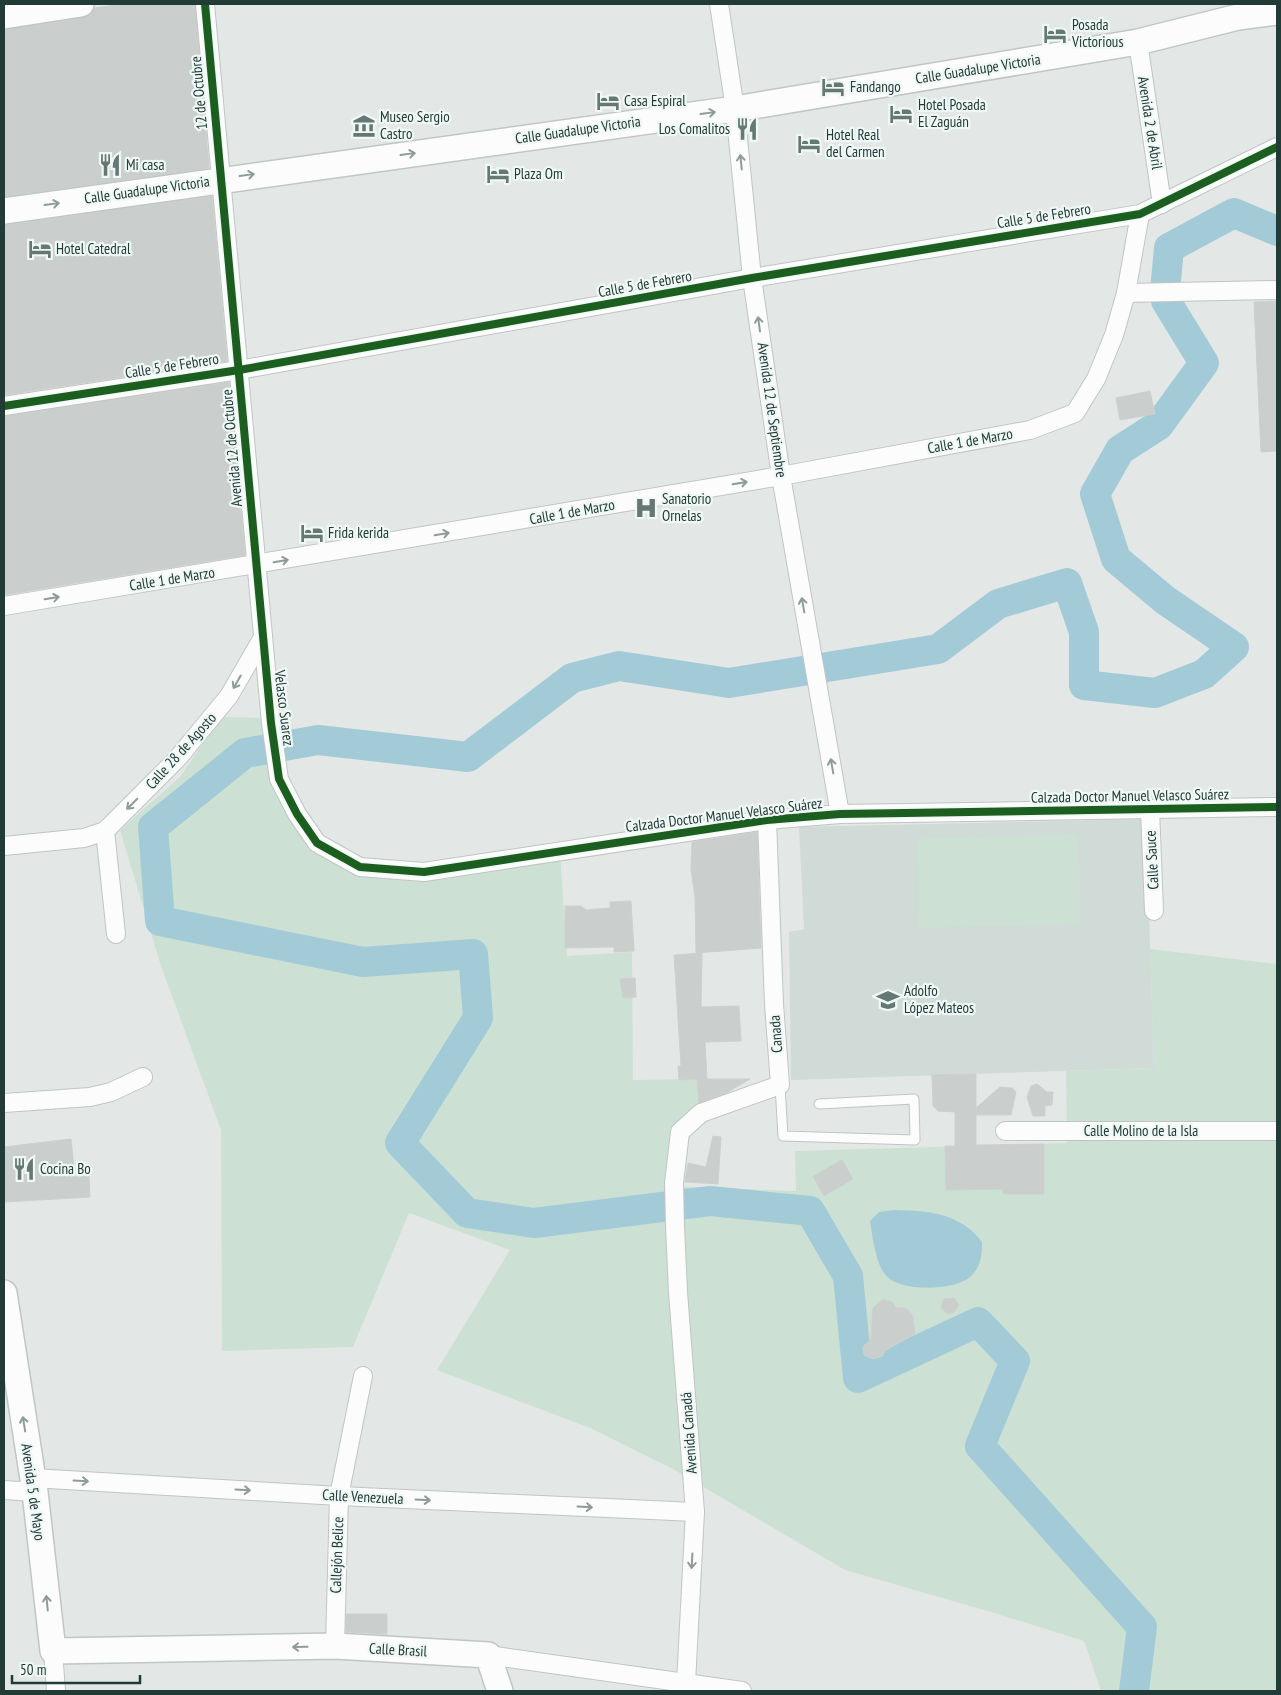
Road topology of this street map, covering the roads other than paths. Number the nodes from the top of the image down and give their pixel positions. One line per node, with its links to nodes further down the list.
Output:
1 (81, 4): 7 (main road)
2 (205, 4): 11 (street, 12 de Octubre)
3 (719, 4): 9 (street, Avenida 12 de Septiembre)
4 (1262, 4): 5 (street, Calle Guadalupe Victoria)
5 (1238, 10): 6 (main road, Calle Guadalupe Victoria); 8 (main road, Calle Guadalupe Victoria)
6 (1277, 12)
7 (4, 16)
8 (1138, 42): 9 (main road, Calle Guadalupe Victoria); 12 (street, Avenida 2 de Abril)
9 (735, 109): 11 (main road, Calle Guadalupe Victoria, one-way to 9); 15 (street, Avenida 12 de Septiembre, one-way to 9)
10 (1277, 148): 12 (street, Calle 5 de Febrero)
11 (221, 179): 13 (main road, Calle Guadalupe Victoria, one-way to 11); 18 (street, Avenida 12 de Octubre)
12 (1162, 204): 14 (street, Calle 5 de Febrero)
13 (4, 211)
14 (1140, 214): 15 (street, Calle 5 de Febrero); 17 (street, Calle 1 de Marzo)
15 (752, 278): 18 (street, Calle 5 de Febrero); 20 (street, Avenida 12 de Septiembre, one-way to 15)
16 (1277, 290): 17 (street)
17 (1126, 293): 20 (street, Calle 1 de Marzo)
18 (239, 370): 19 (street, Calle 5 de Febrero); 21 (street, Avenida 12 de Octubre)
19 (4, 406)
20 (781, 476): 21 (street, Calle 1 de Marzo, one-way to 20); 27 (street, Avenida 12 de Septiembre, one-way to 20)
21 (256, 566): 22 (street, Calle 1 de Marzo, one-way to 21); 23 (street)
22 (4, 606)
23 (262, 639): 24 (street, Velasco Suarez); 29 (street, Calle 28 de Agosto, one-way to 29)
24 (279, 780): 28 (street, Calzada Doctor Manuel Velasco Suárez)
25 (1277, 807): 26 (street, Calzada Doctor Manuel Velasco Suárez)
26 (1150, 809): 27 (street, Calzada Doctor Manuel Velasco Suárez); 31 (street, Calle Sauce)
27 (840, 814): 28 (street, Calzada Doctor Manuel Velasco Suárez)
28 (767, 820): 34 (street, Canada)
29 (105, 831): 30 (street, Calle 28 de Agosto); 32 (street)
30 (4, 846)
31 (1154, 911)
32 (116, 934)
33 (143, 1078): 35 (street)
34 (780, 1085): 36 (lane); 44 (street, Avenida Canadá)
35 (4, 1103)
36 (819, 1104)
37 (1277, 1130): 38 (street, Calle Molino de la Isla)
38 (1004, 1131)
39 (4, 1293): 41 (main road, Avenida 5 de Mayo, one-way to 39)
40 (363, 1376): 43 (street, Callejón Belice)
41 (33, 1485): 42 (street, Calle Venezuela); 43 (street, Calle Venezuela, one-way to 43); 46 (main road, Avenida 5 de Mayo, one-way to 41)
42 (4, 1490)
43 (338, 1496): 44 (street, Calle Venezuela, one-way to 44); 45 (street, Callejón Belice)
44 (694, 1512): 48 (street, Avenida Canadá, one-way to 48)
45 (334, 1646): 46 (main road, Calle Brasil, one-way to 46); 47 (main road, Calle Brasil)
46 (52, 1651): 49 (street, Avenida 5 de Mayo)
47 (488, 1655): 48 (street, Calle Brasil); 50 (main road)
48 (686, 1683): 51 (street, Calle Brasil)
49 (56, 1691)
50 (500, 1691)
51 (742, 1691)

